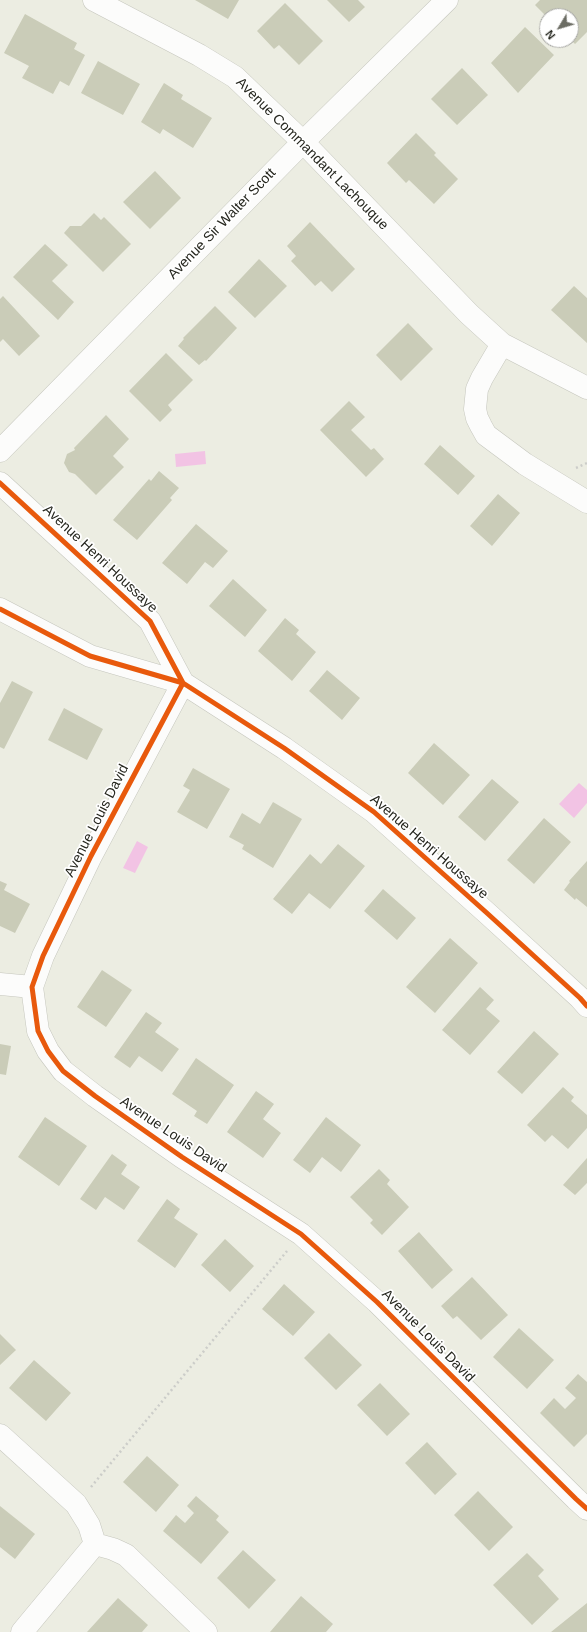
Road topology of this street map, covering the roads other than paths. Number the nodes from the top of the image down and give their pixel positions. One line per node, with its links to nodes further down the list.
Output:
1 (94, 0): 3 (street, Avenue Commandant Lachouque)
2 (447, 0): 3 (street, Avenue Sir Walter Scott)
3 (303, 142): 4 (street, Avenue Commandant Lachouque); 6 (street, Avenue Sir Walter Scott)
4 (502, 344): 5 (street, Avenue Commandant Lachouque); 8 (street)
5 (587, 388)
6 (0, 451)
7 (0, 483): 10 (street, Avenue Henri Houssaye)
8 (587, 502)
9 (0, 609): 10 (street, Avenue Henri Houssaye)
10 (183, 682): 12 (street, Avenue Louis David); 13 (street, Avenue Henri Houssaye)
11 (0, 984): 12 (street)
12 (32, 986): 15 (street, Avenue Louis David)
13 (587, 1006)
14 (0, 1435): 16 (street)
15 (587, 1509)
16 (95, 1544): 17 (street); 18 (street)
17 (22, 1632)
18 (206, 1632)

